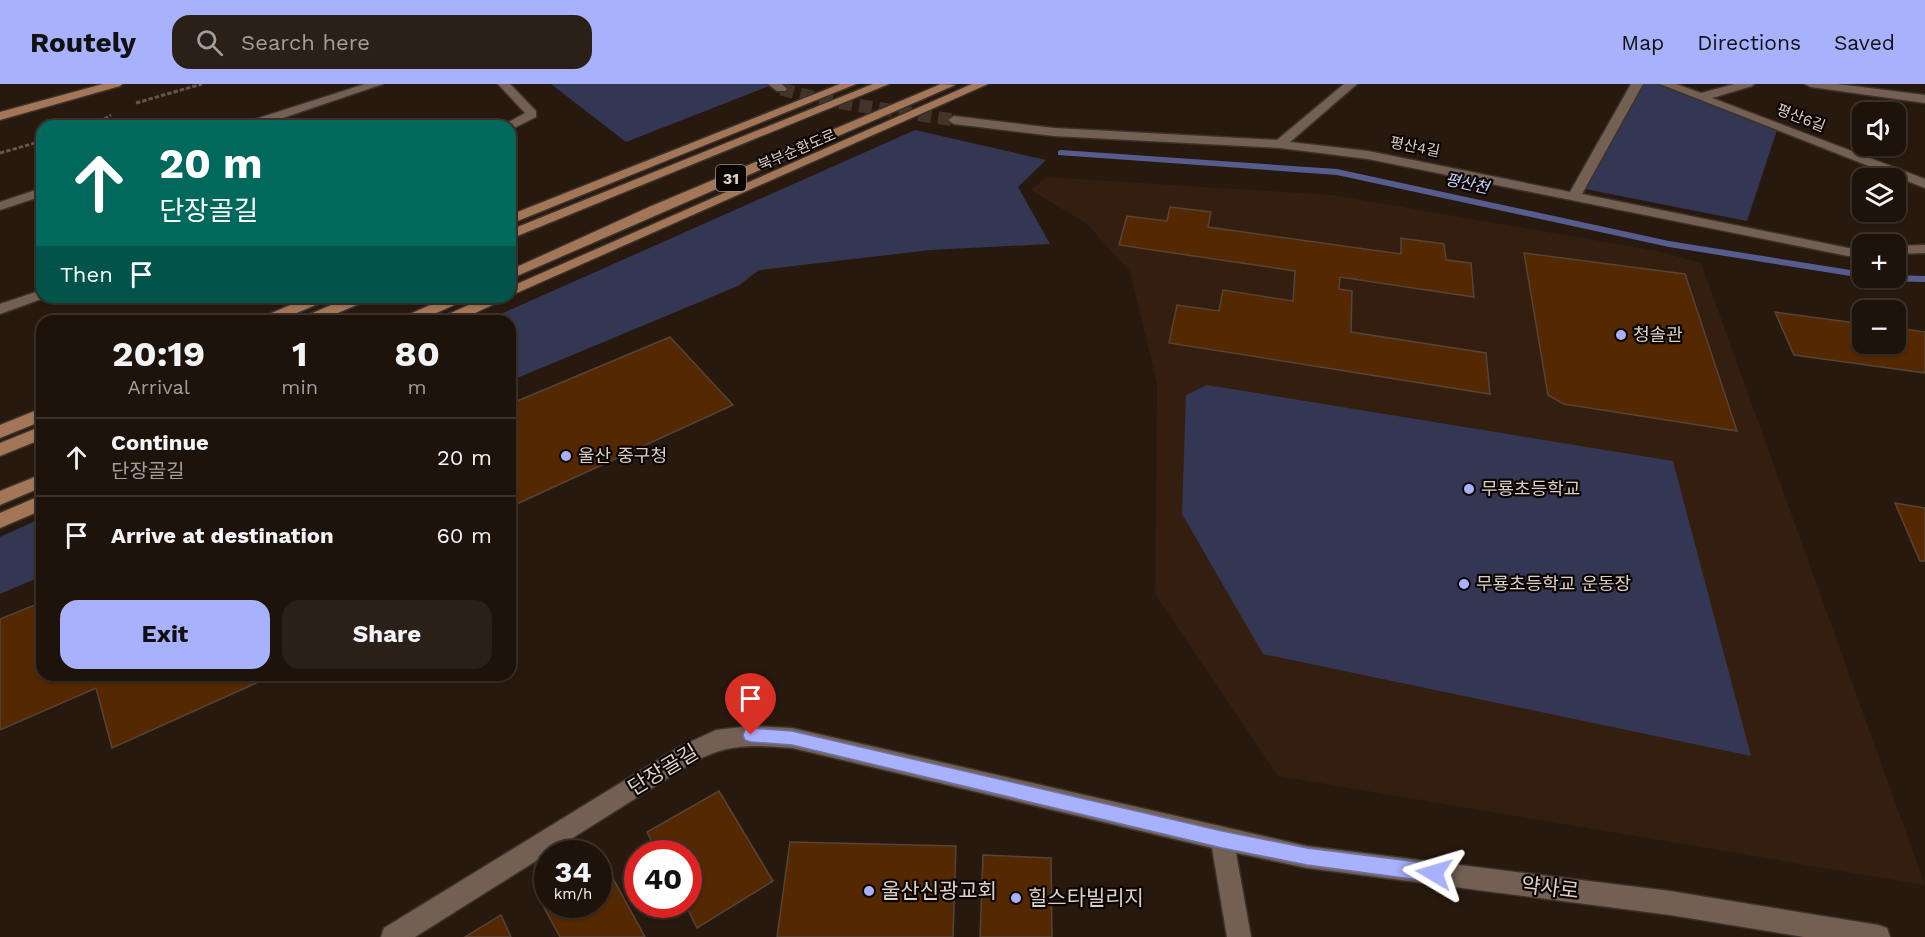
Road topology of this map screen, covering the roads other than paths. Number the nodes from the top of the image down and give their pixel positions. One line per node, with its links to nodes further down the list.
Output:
1 (116, 84): 15 (main road)
2 (378, 84): 16 (street)
3 (504, 84): 18 (street)
4 (850, 84): 24 (main road)
5 (883, 84): 25 (main road, 북부순환도로 / 31)
6 (952, 84): 29 (main road, 북부순환도로 / 31)
7 (982, 84): 30 (main road)
8 (1351, 84): 19 (street)
9 (1636, 84): 22 (street)
10 (1665, 84): 13 (street, 평산6길)
11 (1748, 84): 13 (street)
12 (1811, 84): 14 (street)
13 (1701, 97): 20 (street, 평산6길)
14 (1925, 99)
15 (0, 116)
16 (266, 120)
17 (954, 120): 19 (street, 평산4길)
18 (516, 122)
19 (1280, 144): 22 (street, 평산4길)
20 (1925, 184)
21 (36, 194): 23 (street)
22 (1574, 196): 28 (street, 평산4길)
23 (0, 206)
24 (516, 218)
25 (516, 234)
26 (1925, 249): 27 (street)
27 (1906, 250)
28 (1852, 252)
29 (516, 272)
30 (516, 289)
31 (36, 296): 36 (street)
32 (308, 303): 37 (main road)
33 (349, 303): 38 (main road)
34 (446, 303): 39 (main road)
35 (485, 303): 40 (main road)
36 (0, 309)
37 (279, 315)
38 (320, 315)
39 (420, 315)
40 (458, 315)
41 (36, 417): 42 (main road)
42 (0, 432)
43 (36, 435): 44 (main road)
44 (0, 450)
45 (36, 483): 46 (main road)
46 (0, 498)
47 (36, 505): 48 (main road)
48 (0, 521)
49 (1222, 839): 50 (street, 단장골길); 51 (street); 52 (street, 약사로)
50 (393, 937)
51 (1239, 937)
52 (1878, 937)

